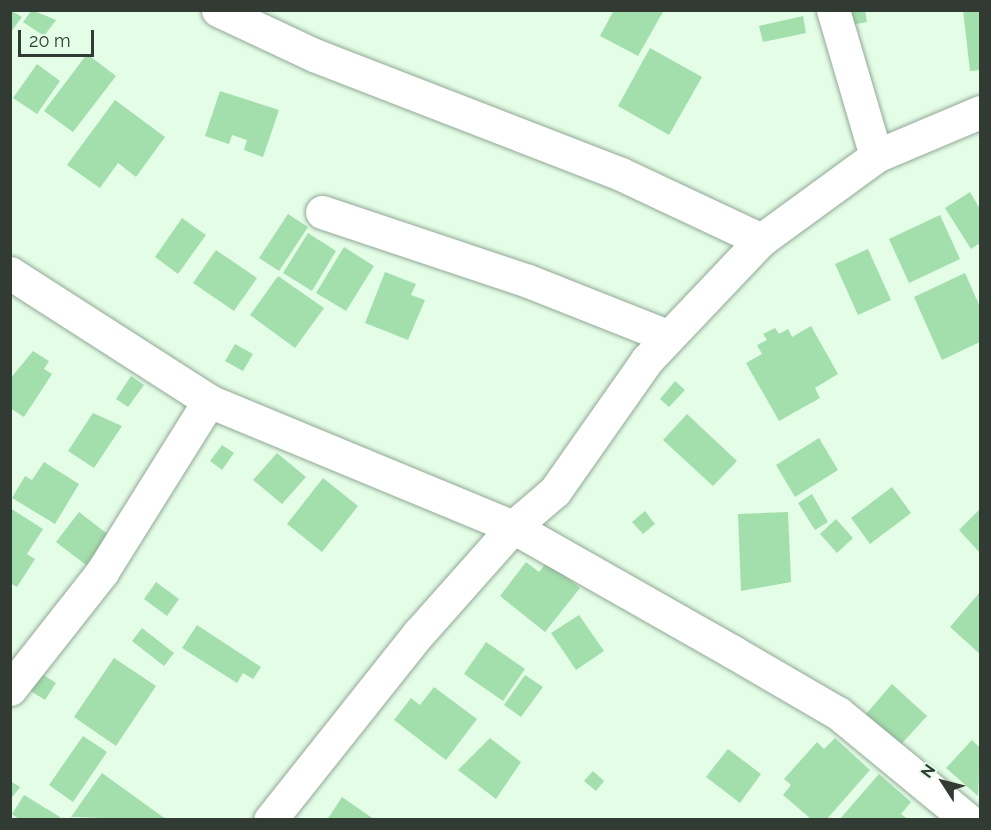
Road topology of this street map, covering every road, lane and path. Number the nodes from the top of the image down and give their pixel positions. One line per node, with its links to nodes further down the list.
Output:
1 (218, 10): 6 (street)
2 (833, 10): 4 (street)
3 (981, 112): 4 (street)
4 (876, 156): 6 (street)
5 (322, 212): 8 (street)
6 (761, 240): 8 (street)
7 (10, 273): 9 (street)
8 (667, 336): 10 (street)
9 (208, 401): 10 (street); 11 (street)
10 (513, 527): 12 (street); 13 (street)
11 (10, 689)
12 (270, 819)
13 (968, 819)

